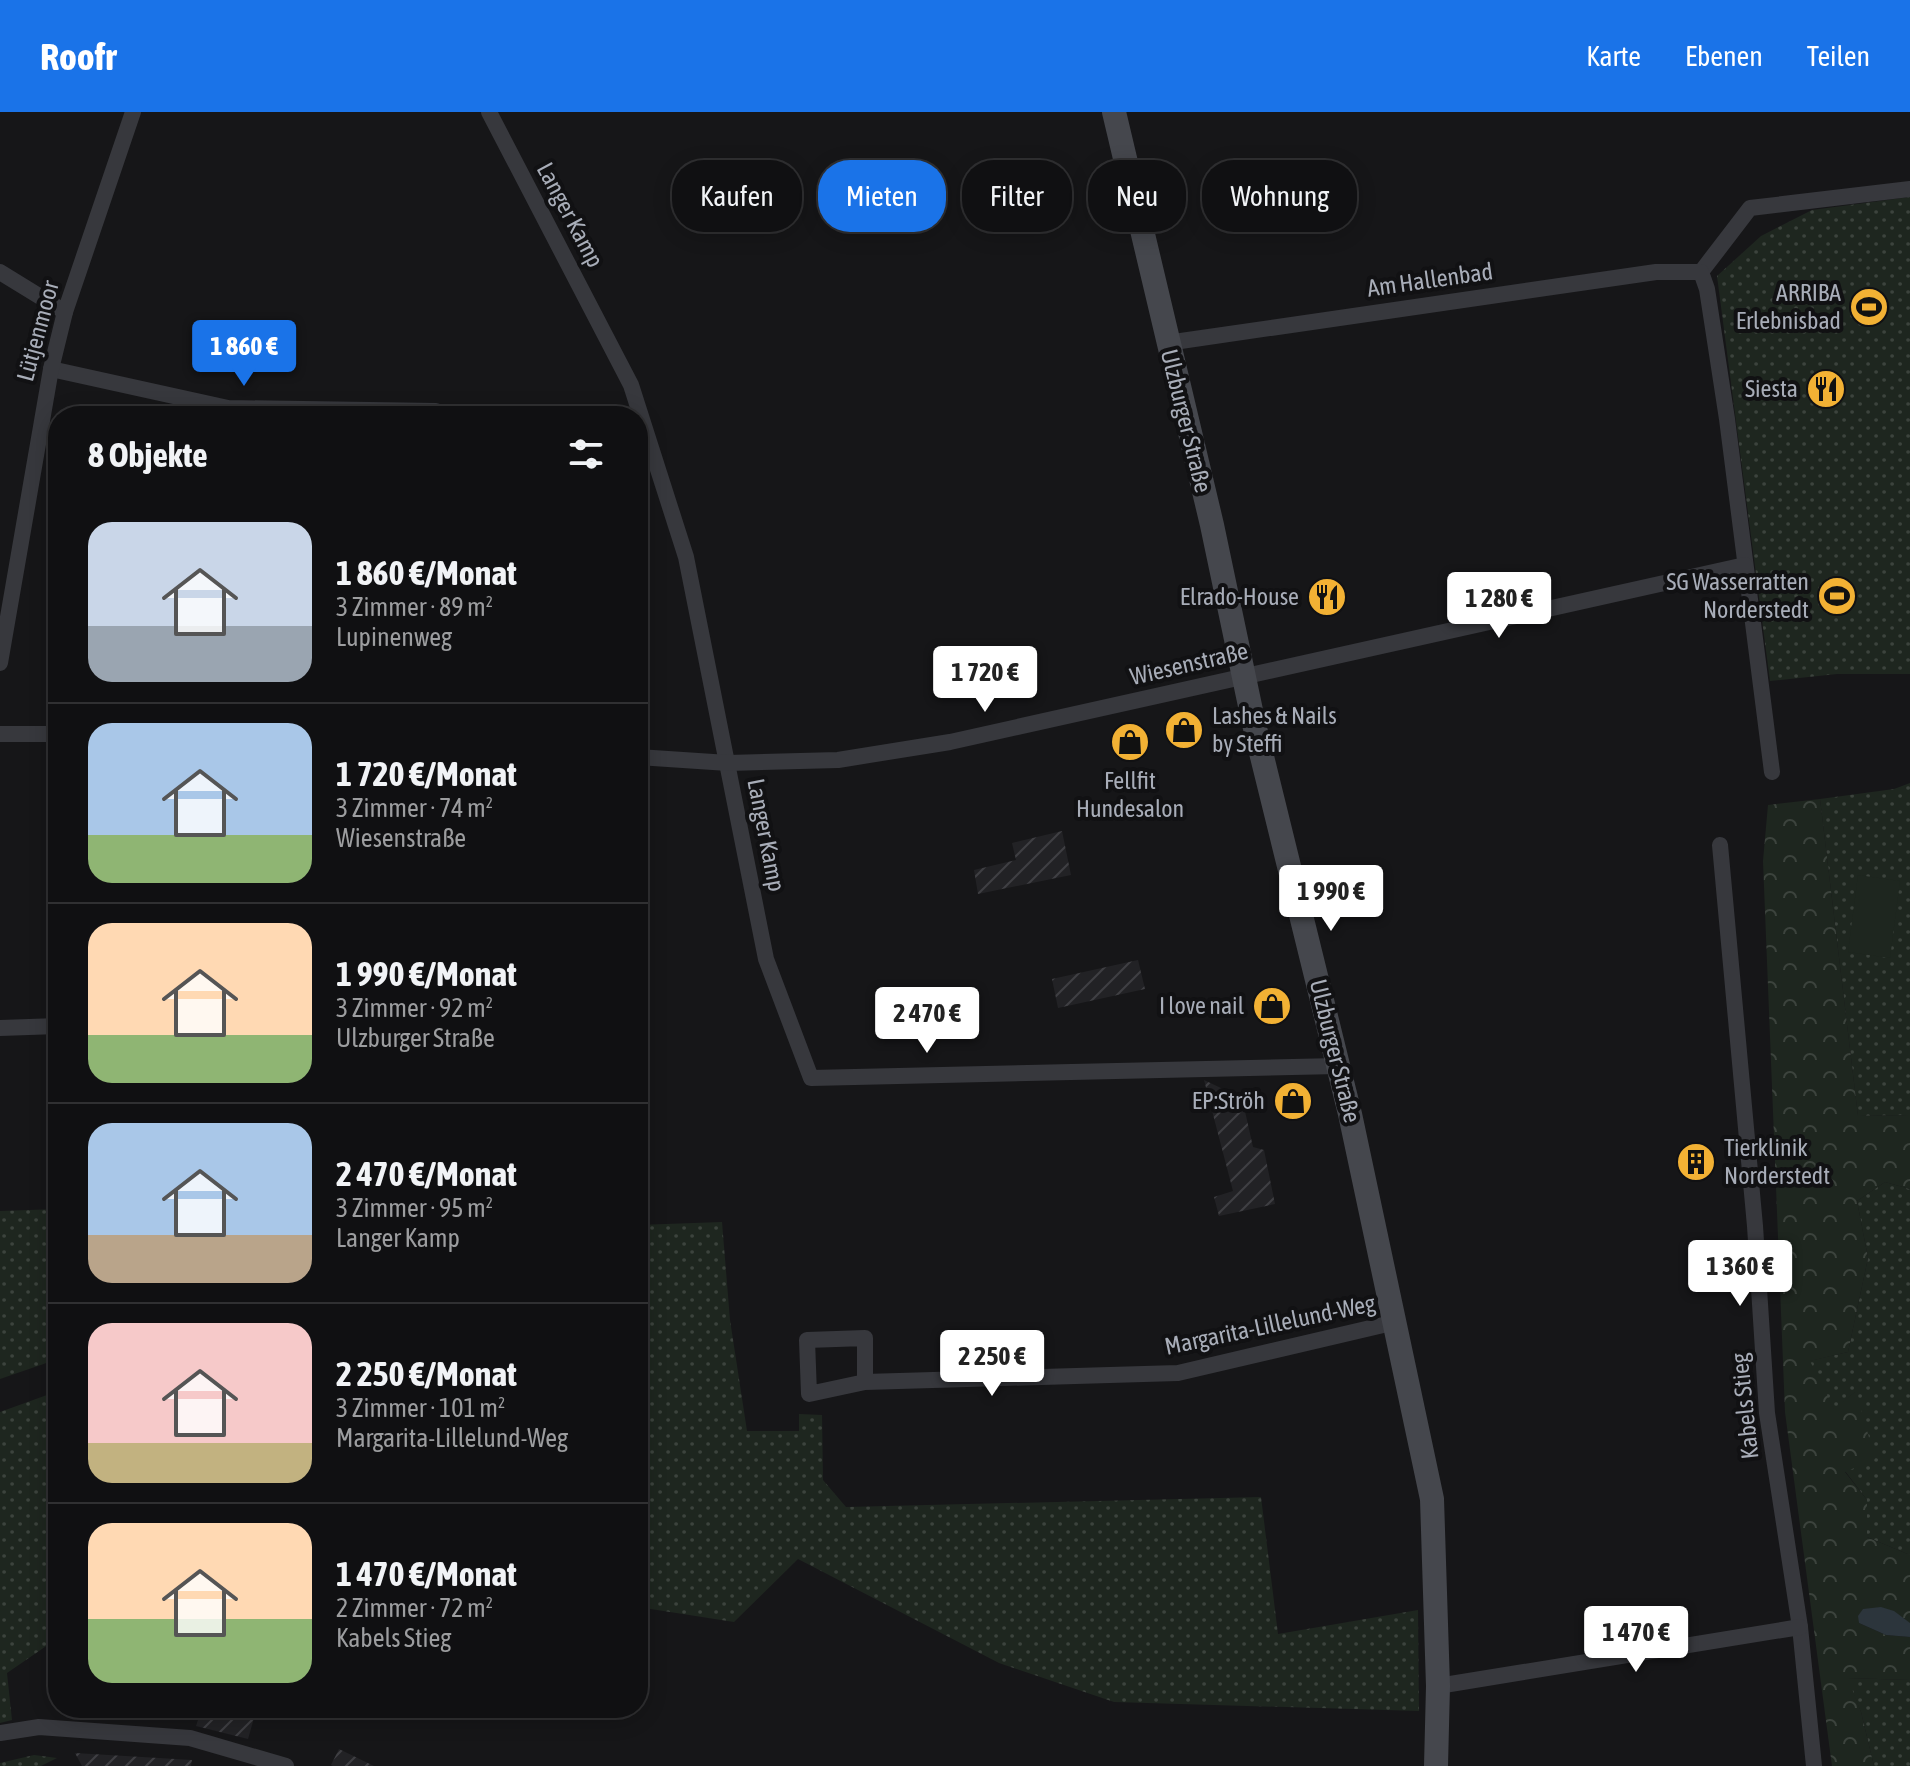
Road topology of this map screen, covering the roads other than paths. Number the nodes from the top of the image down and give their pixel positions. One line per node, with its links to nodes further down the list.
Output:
1 (133, 112): 7 (street, Lütjenmoor)
2 (489, 112): 11 (street, Langer Kamp)
3 (1114, 112): 8 (main road, Ulzburger Straße)
4 (1910, 189): 6 (street)
5 (0, 272): 7 (street)
6 (1701, 272): 8 (street, Am Hallenbad); 13 (street)
7 (65, 312): 9 (street, Lütjenmoor)
8 (1167, 343): 15 (main road, Ulzburger Straße)
9 (51, 369): 10 (street); 14 (street, Lütjenmoor)
10 (219, 406)
11 (638, 406)
12 (648, 438): 19 (street, Langer Kamp)
13 (1745, 565): 15 (street, Wiesenstraße); 20 (street)
14 (0, 663)
15 (1243, 676): 19 (street, Wiesenstraße); 24 (main road, Ulzburger Straße)
16 (0, 734): 17 (street)
17 (48, 734)
18 (648, 758): 19 (street, Wiesenstraße)
19 (728, 763): 24 (street, Langer Kamp)
20 (1772, 772)
21 (1720, 845): 27 (street, Kabels Stieg)
22 (48, 1026): 23 (street)
23 (0, 1028)
24 (1338, 1066): 25 (main road, Ulzburger Straße)
25 (1396, 1322): 26 (street, Margarita-Lillelund-Weg); 28 (main road, Ulzburger Straße)
26 (865, 1382): 26 (street, Margarita-Lillelund-Weg)
27 (1800, 1627): 28 (street); 32 (street, Kabels Stieg)
28 (1438, 1686): 31 (main road, Ulzburger Straße)
29 (0, 1733): 30 (street)
30 (286, 1766)
31 (1436, 1766)
32 (1814, 1766)

